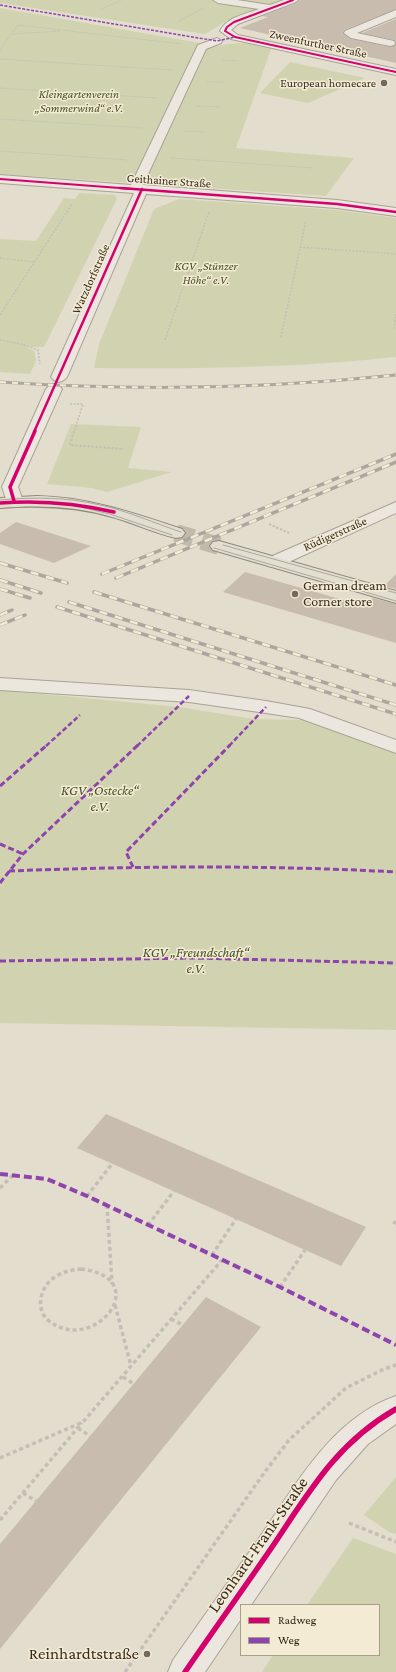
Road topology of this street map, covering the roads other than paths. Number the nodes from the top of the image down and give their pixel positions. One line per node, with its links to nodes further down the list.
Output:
1 (219, 0): 3 (street)
2 (293, 0): 3 (street)
3 (272, 8): 9 (street, Zweenfurther Straße)
4 (396, 13): 6 (street)
5 (217, 41): 12 (street, Watzdorfstraße)
6 (393, 44): 7 (street)
7 (376, 49)
8 (363, 55): 9 (street)
9 (349, 61): 10 (street, Zweenfurther Straße)
10 (396, 72)
11 (0, 179): 12 (street, Geithainer Straße)
12 (138, 189): 14 (street, Geithainer Straße); 16 (street, Watzdorfstraße)
13 (396, 201): 14 (street)
14 (379, 209): 15 (street, Geithainer Straße)
15 (396, 212)
16 (7, 502): 18 (main road)
17 (396, 507): 20 (street, Rüdigerstraße)
18 (176, 533)
19 (219, 546): 20 (main road)
20 (274, 562): 21 (main road)
21 (396, 597)
22 (0, 684): 23 (street)
23 (396, 747)
24 (396, 1409): 25 (street, Leonhard-Frank-Straße)
25 (185, 1672)

